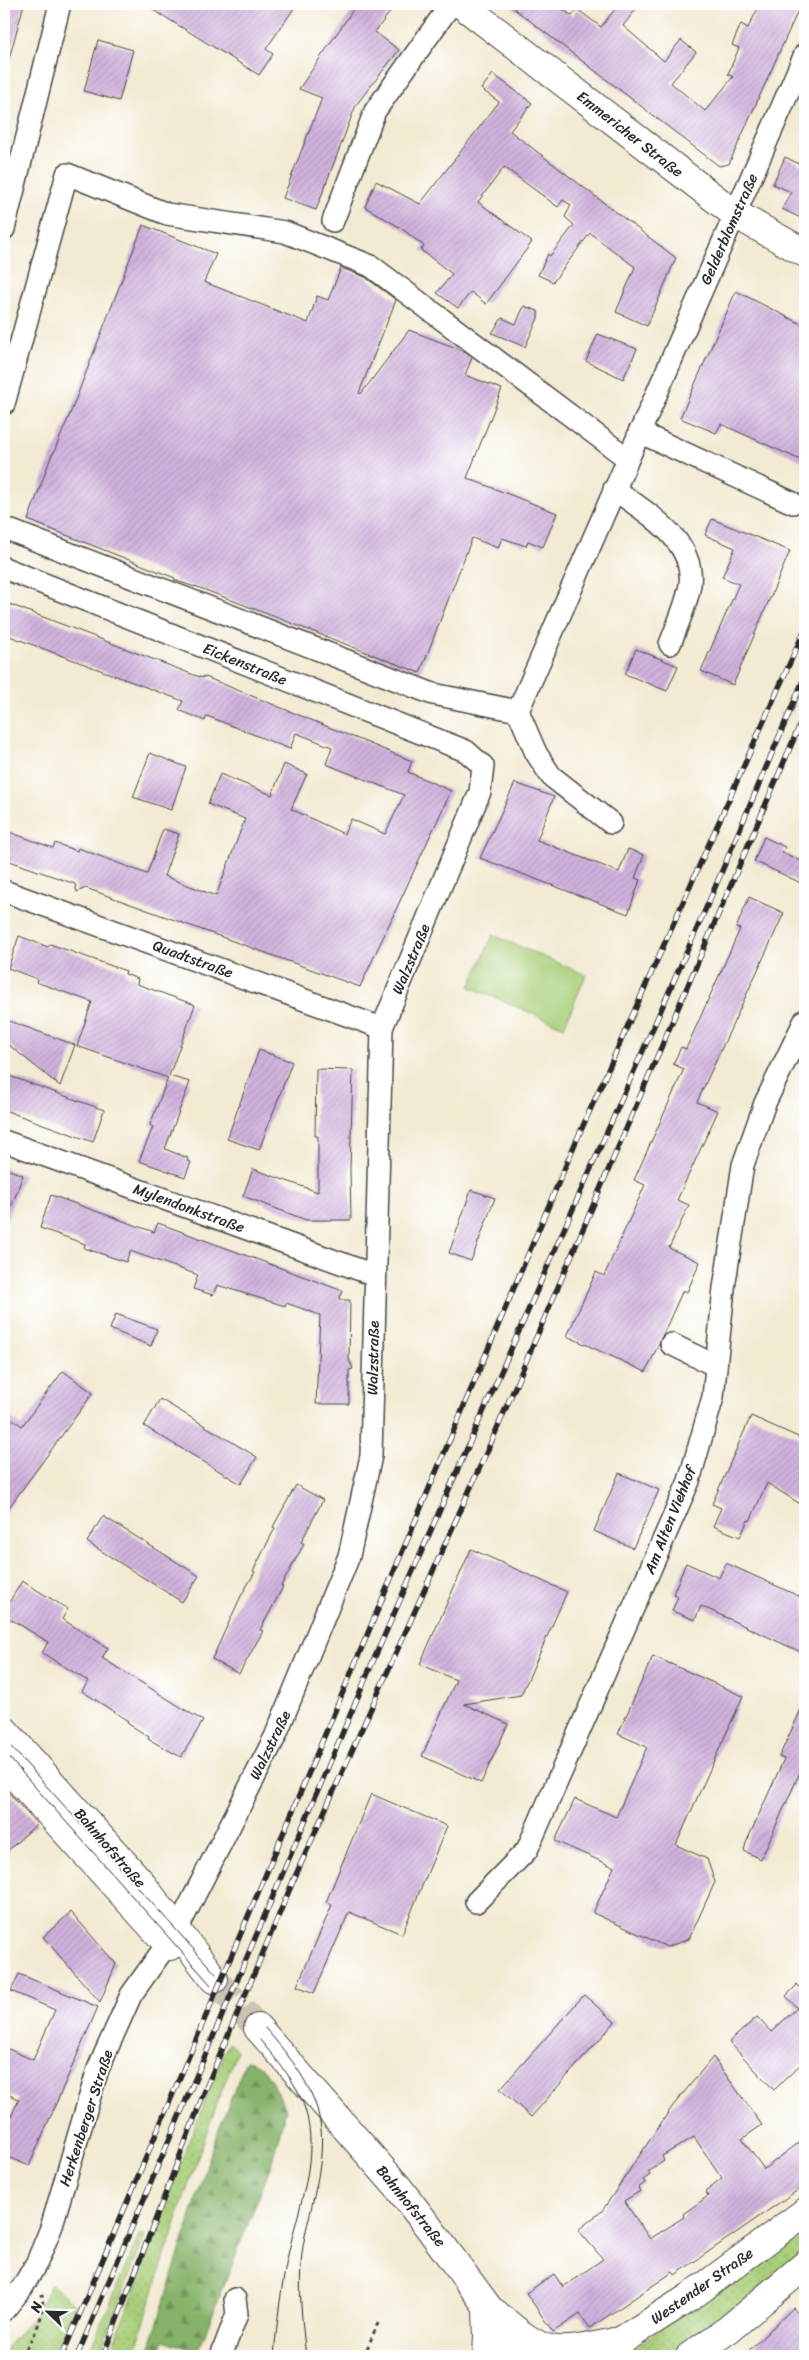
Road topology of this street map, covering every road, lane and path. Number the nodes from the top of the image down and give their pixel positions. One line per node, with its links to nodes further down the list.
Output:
1 (60, 4): 7 (street)
2 (451, 4): 6 (street)
3 (462, 4): 5 (main road, Emmericher Straße)
4 (805, 54): 5 (street, Gelderblomstraße)
5 (734, 214): 8 (main road, Emmericher Straße); 10 (street, Gelderblomstraße)
6 (333, 221)
7 (4, 228)
8 (805, 253)
9 (4, 404): 11 (street)
10 (639, 432): 11 (street, Gelderblomstraße); 13 (street)
11 (627, 458): 12 (street, Gelderblomstraße)
12 (614, 489): 16 (street); 17 (street, Gelderblomstraße)
13 (793, 503)
14 (4, 528): 17 (street)
15 (4, 568): 18 (street, Eickenstraße)
16 (670, 644)
17 (518, 711): 19 (street)
18 (484, 766): 22 (street, Walzstraße)
19 (611, 823)
20 (4, 891): 22 (street, Quadtstraße)
21 (805, 1020): 26 (street, Am Alten Viehhof)
22 (382, 1028): 24 (street, Walzstraße)
23 (4, 1141): 24 (street, Mylendonkstraße)
24 (374, 1275): 30 (street, Walzstraße)
25 (671, 1344): 26 (street)
26 (716, 1366): 29 (street, Am Alten Viehhof)
27 (4, 1730): 30 (main road, Bahnhofstraße)
28 (4, 1764): 30 (main road, Bahnhofstraße)
29 (476, 1902)
30 (172, 1937): 31 (main road, Bahnhofstraße); 34 (street, Herkenberger Straße)
31 (211, 1976)
32 (258, 2028): 37 (main road, Bahnhofstraße)
33 (805, 2212): 40 (main road, Westender Straße)
34 (37, 2262): 38 (street, Herkenberger Straße); 41 (path)
35 (805, 2264): 47 (main road)
36 (235, 2300): 42 (street)
37 (486, 2306): 40 (main road); 44 (main road); 45 (main road, Bahnhofstraße)
38 (4, 2310)
39 (378, 2323): 43 (path)
40 (620, 2341): 46 (main road, Westender Straße)
41 (22, 2356)
42 (221, 2356)
43 (364, 2356)
44 (486, 2356)
45 (512, 2356)
46 (597, 2356)
47 (690, 2356)

